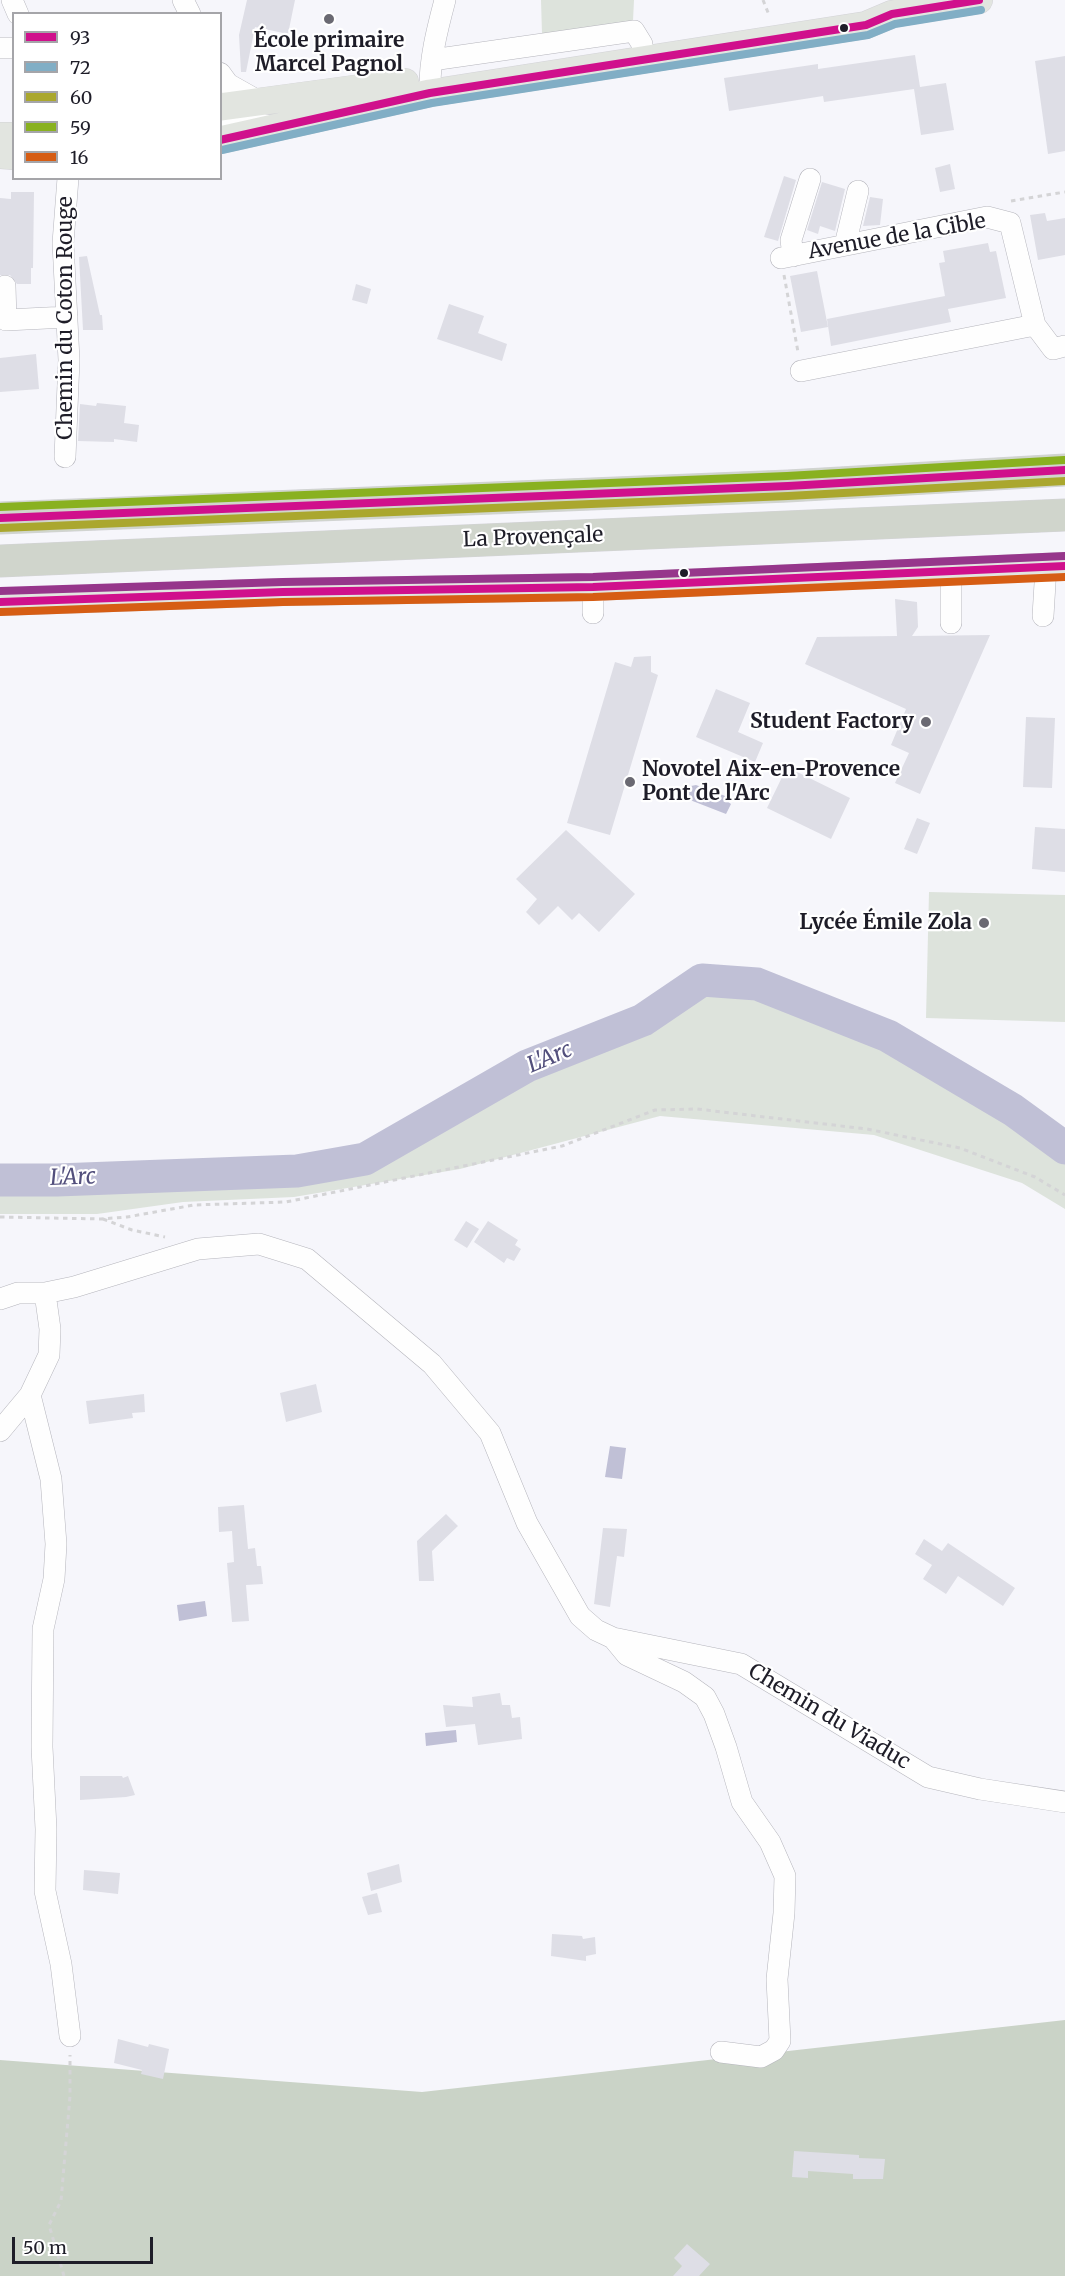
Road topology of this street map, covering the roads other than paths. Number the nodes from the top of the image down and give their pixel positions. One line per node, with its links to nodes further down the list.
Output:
1 (445, 0): 5 (street)
2 (979, 0): 3 (main road)
3 (892, 14): 5 (main road); 5 (main road)
4 (222, 77): 6 (street)
5 (430, 77): 6 (main road); 9 (main road)
6 (260, 102): 7 (main road)
7 (222, 110)
8 (222, 110): 9 (street)
9 (276, 127): 10 (main road)
10 (222, 140)
11 (810, 178): 14 (street, Avenue de la Cible)
12 (68, 180): 16 (street, Chemin du Coton Rouge)
13 (858, 191): 14 (street)
14 (845, 245): 17 (street, Avenue de la Cible)
15 (5, 286): 16 (street)
16 (67, 318): 20 (street, Chemin du Coton Rouge)
17 (1035, 325): 18 (street, Avenue de la Cible); 19 (street)
18 (1065, 346)
19 (801, 371)
20 (65, 457)
21 (1065, 470): 23 (highway, La Provençale)
22 (1065, 515): 24 (highway, La Provençale)
23 (0, 518)
24 (0, 561)
25 (1055, 567): 26 (main road); 28 (street)
26 (951, 572): 27 (main road); 29 (street)
27 (0, 602)
28 (1043, 616)
29 (951, 622)
30 (45, 1293): 31 (street, Chemin du Viaduc); 32 (street); 34 (street, Chemin du Viaduc)
31 (0, 1299)
32 (30, 1395): 33 (street); 36 (street)
33 (0, 1431)
34 (613, 1638): 35 (street, Chemin du Viaduc); 37 (street)
35 (1065, 1802)
36 (70, 2036)
37 (721, 2052)

